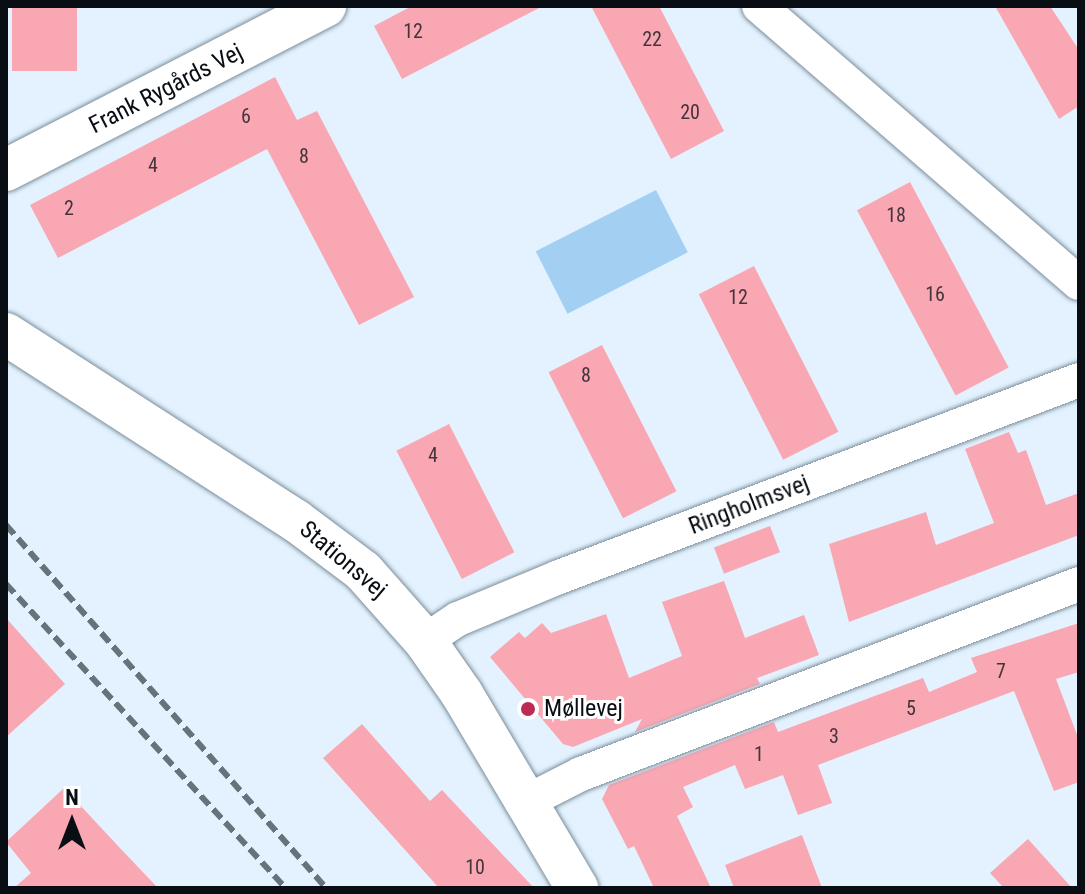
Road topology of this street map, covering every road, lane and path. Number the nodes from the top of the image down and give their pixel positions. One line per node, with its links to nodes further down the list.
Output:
1 (325, 6): 3 (street, Frank Rygårds Vej)
2 (759, 6): 4 (street)
3 (6, 170)
4 (1079, 283)
5 (6, 334): 8 (street, Stationsvej)
6 (1079, 380): 8 (street, Ringholmsvej)
7 (1079, 584): 9 (street)
8 (425, 641): 9 (street, Stationsvej)
9 (526, 802): 10 (street, Stationsvej)
10 (577, 888)

